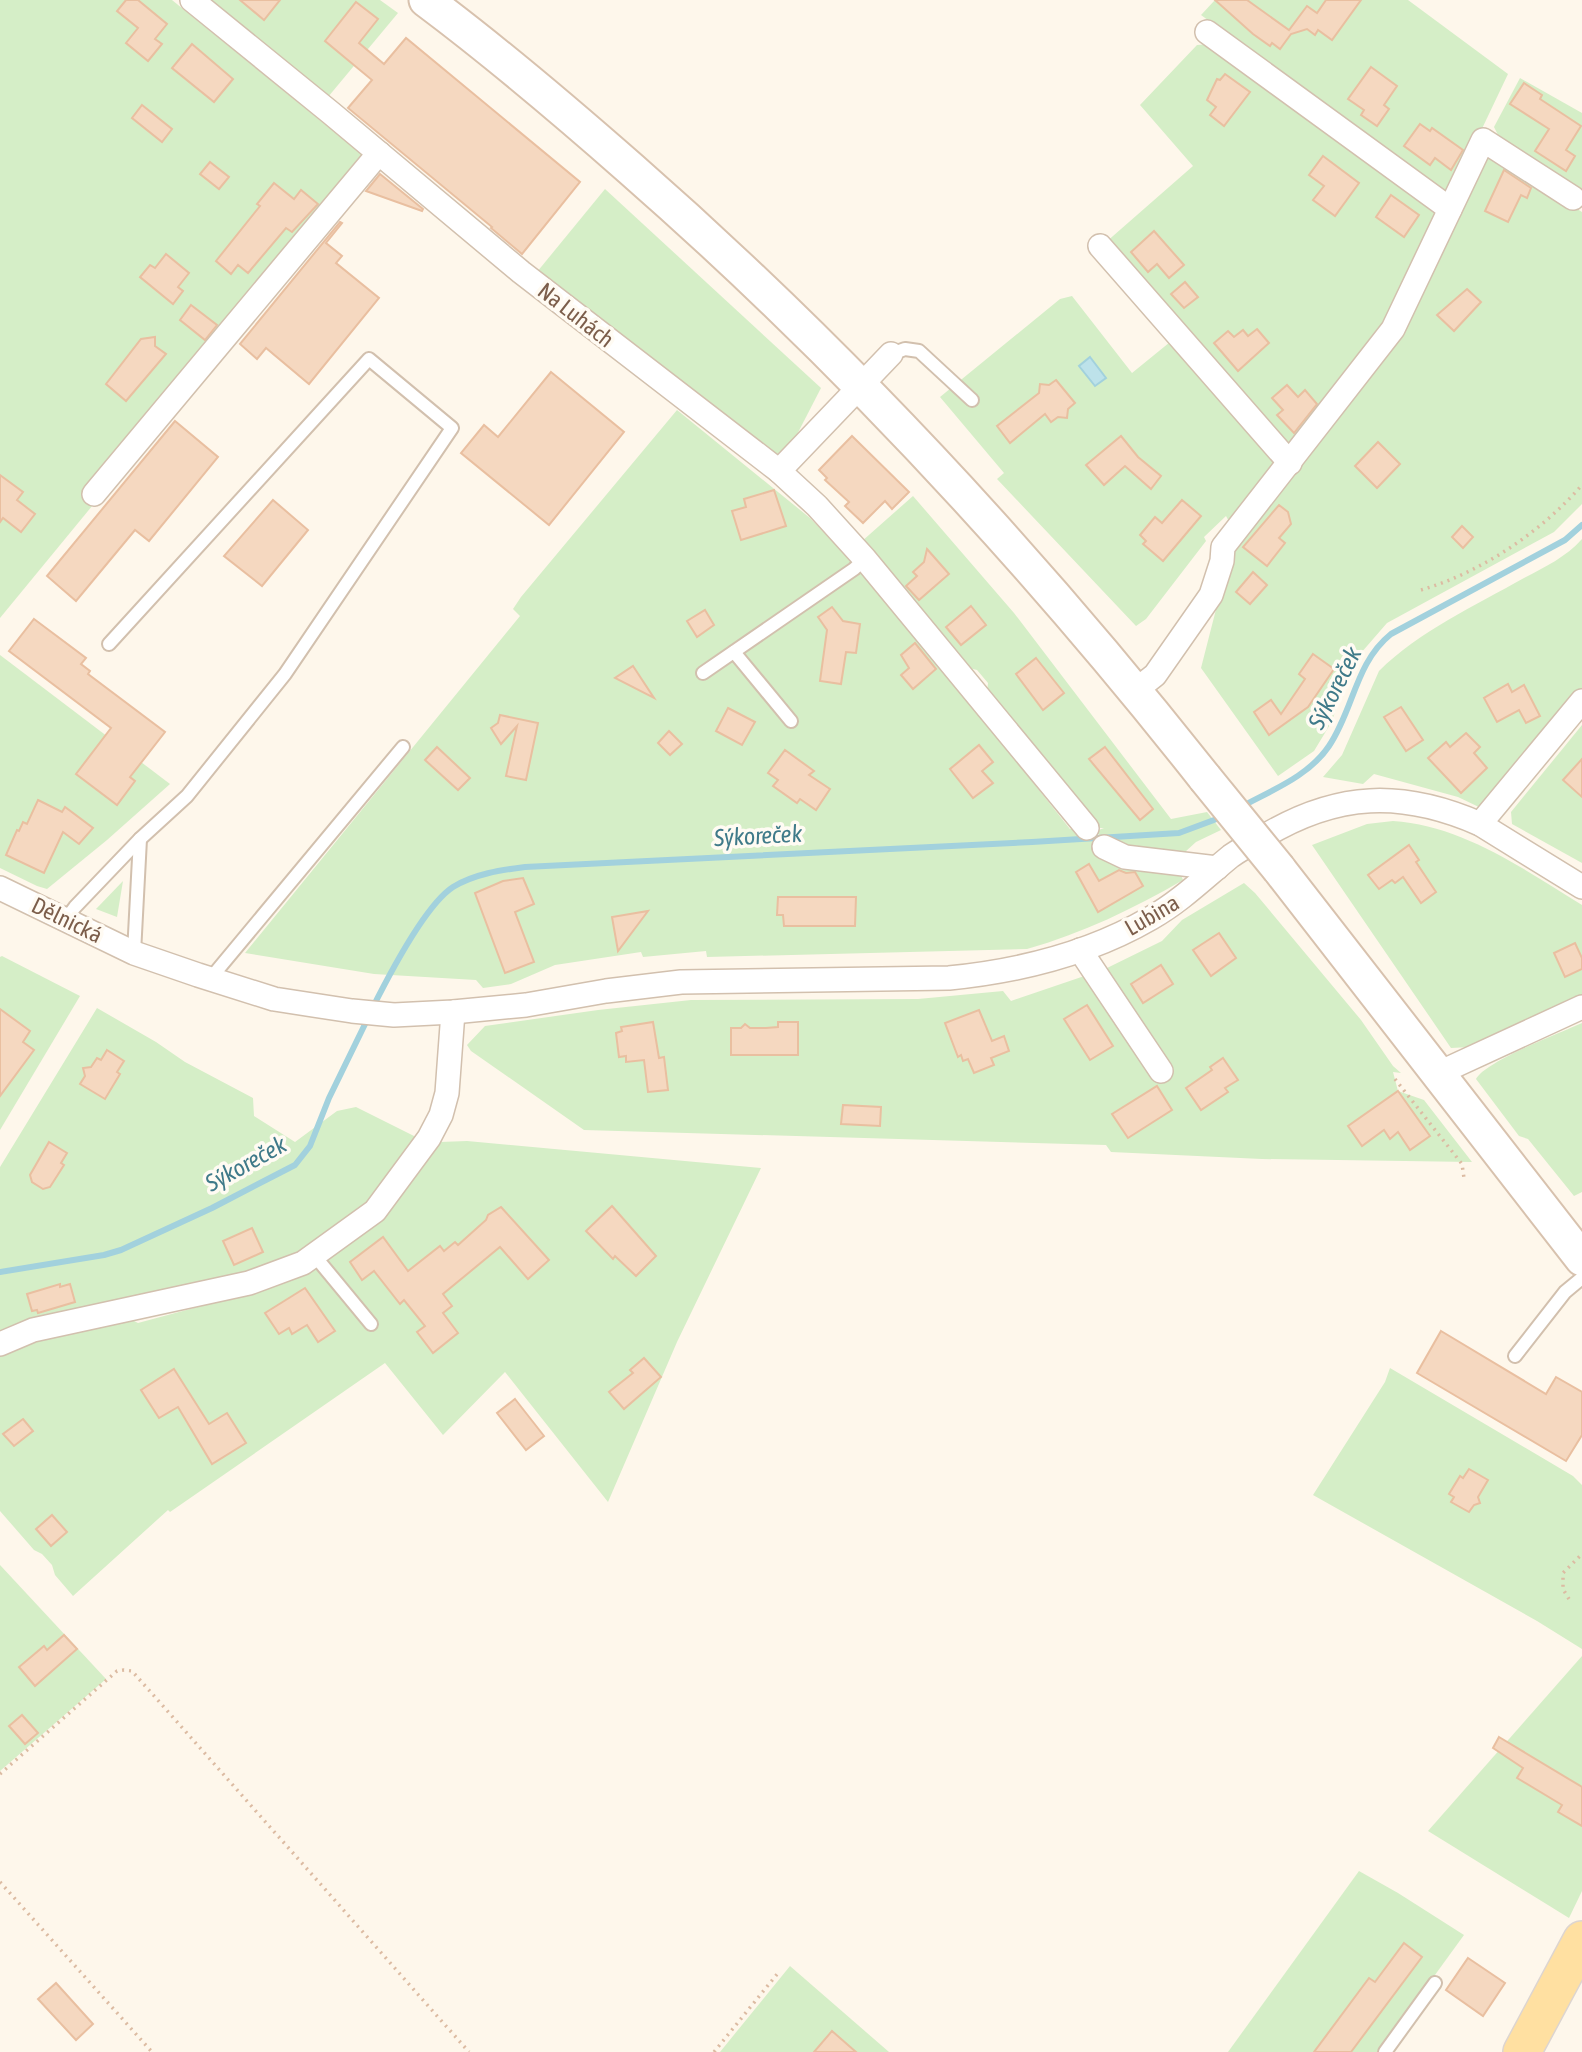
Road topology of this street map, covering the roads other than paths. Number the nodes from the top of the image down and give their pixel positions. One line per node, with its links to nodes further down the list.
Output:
1 (192, 0): 4 (street, Na Luhách)
2 (426, 0): 9 (main road)
3 (1207, 32): 6 (street)
4 (379, 153): 12 (street, Na Luhách); 13 (street)
5 (1573, 198): 6 (street)
6 (1450, 209): 11 (street)
7 (1100, 246): 11 (street)
8 (891, 355): 9 (street); 10 (lane)
9 (862, 385): 12 (street); 18 (main road)
10 (972, 400)
11 (1290, 463): 18 (street)
12 (779, 471): 14 (street, Na Luhách)
13 (94, 494)
14 (865, 559): 16 (lane); 23 (street, Na Luhách)
15 (109, 644): 24 (lane)
16 (734, 652): 17 (lane); 20 (lane)
17 (703, 673)
18 (1136, 690): 36 (main road, bridge)
19 (1582, 701): 22 (street)
20 (791, 721)
21 (403, 747): 32 (lane)
22 (1480, 824): 26 (street, Lubina); 27 (street, Lubina)
23 (1087, 828)
24 (141, 839): 29 (lane); 31 (lane)
25 (1104, 847): 26 (street)
26 (1217, 869): 30 (street, Lubina)
27 (1582, 887)
28 (0, 888): 29 (street, Dělnická)
29 (66, 919): 31 (street, Dělnická)
30 (1080, 950): 34 (street, Lubina); 35 (street)
31 (134, 953): 32 (street, Dělnická)
32 (210, 979): 34 (street, Dělnická)
33 (1582, 1007): 36 (street)
34 (453, 1012): 37 (street)
35 (1161, 1071)
36 (1439, 1073): 38 (main road)
37 (314, 1255): 40 (lane); 41 (street)
38 (1582, 1259)
39 (1582, 1278): 42 (lane)
40 (371, 1324)
41 (0, 1344)
42 (1515, 1356)
43 (1582, 1940): 46 (main road)
44 (1435, 1983): 45 (lane)
45 (1385, 2052)
46 (1522, 2052)

